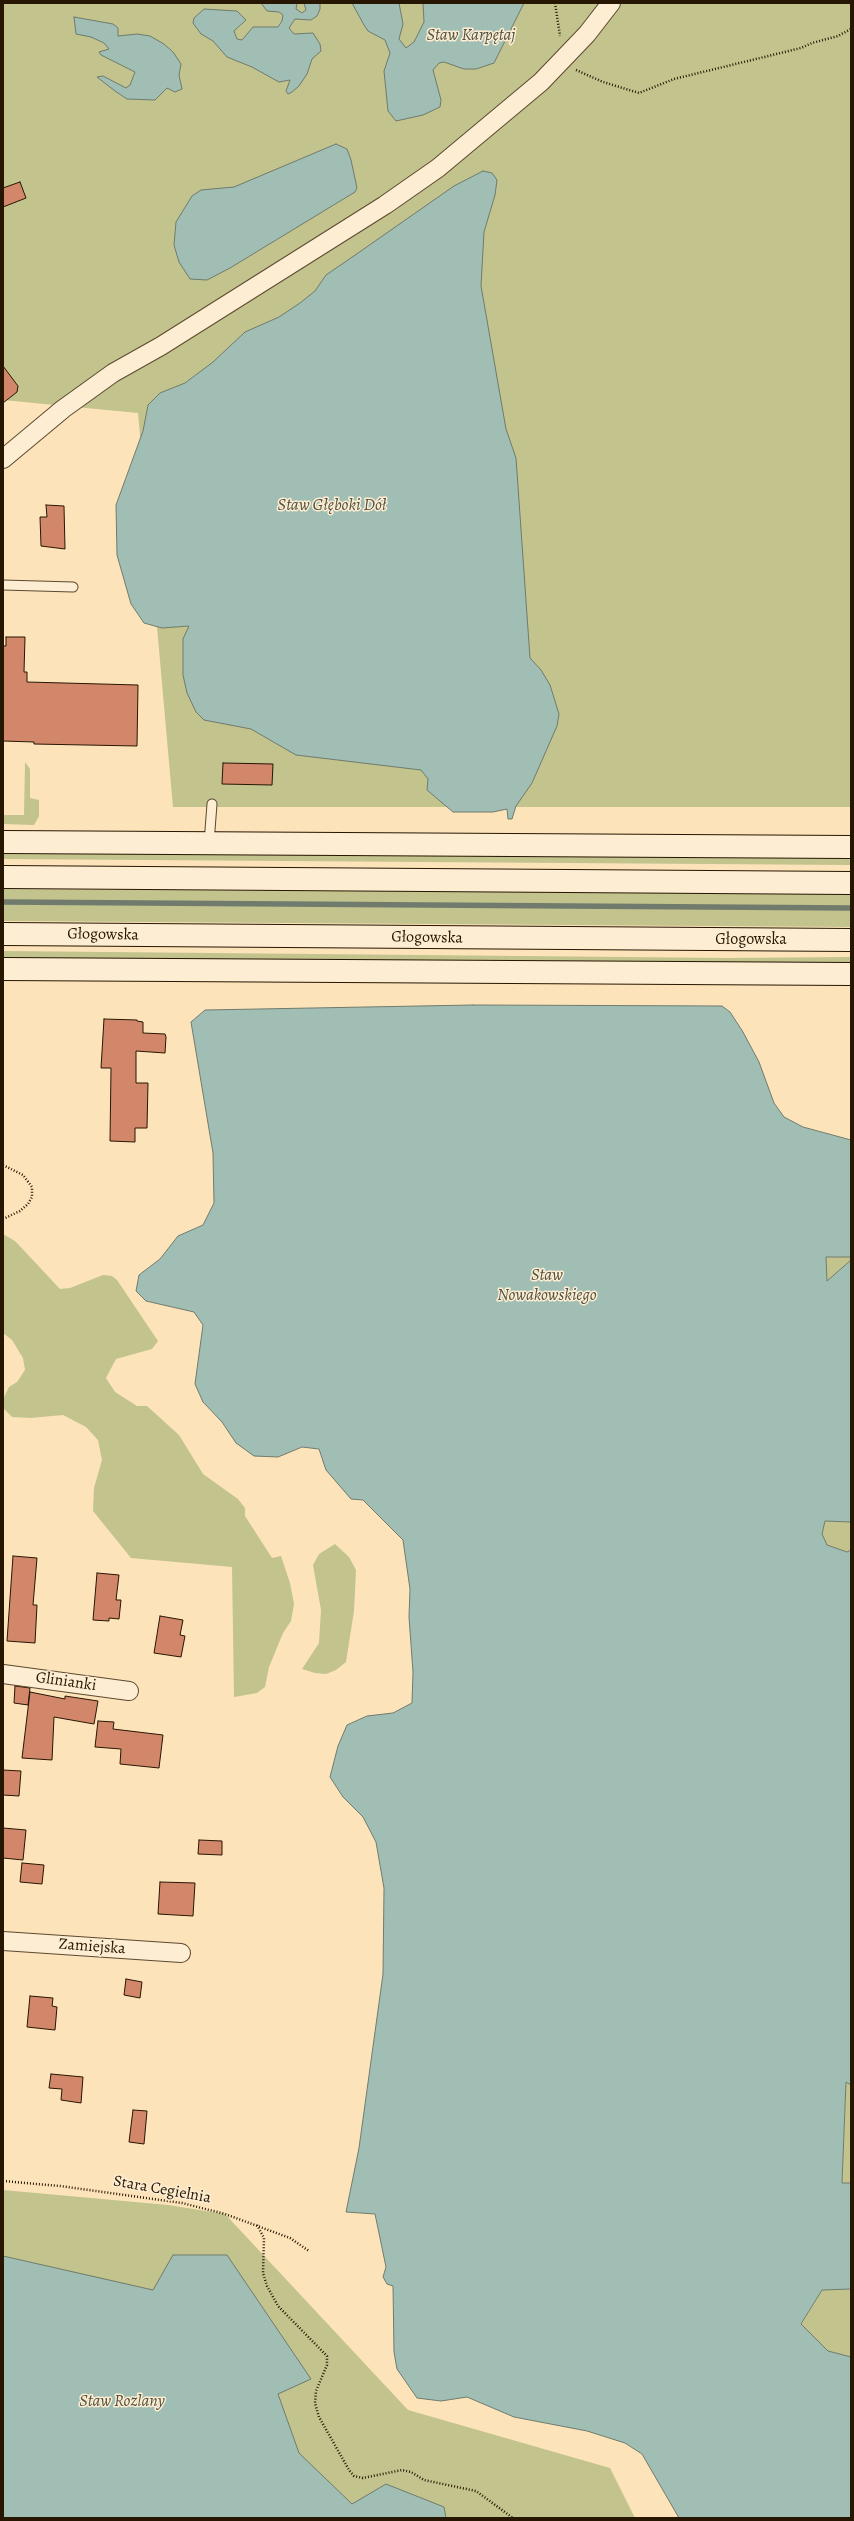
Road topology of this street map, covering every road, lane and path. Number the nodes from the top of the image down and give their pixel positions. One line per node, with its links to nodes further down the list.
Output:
1 (555, 3): 4 (path)
2 (611, 3): 4 (street)
3 (851, 29): 4 (path)
4 (563, 60): 5 (street)
5 (3, 460)
6 (3, 585): 7 (lane)
7 (73, 587)
8 (212, 804): 10 (lane)
9 (3, 842): 10 (street)
10 (209, 843): 11 (street)
11 (851, 847)
12 (3, 877): 13 (street)
13 (851, 883)
14 (3, 934): 15 (street, Głogowska)
15 (851, 940)
16 (3, 969): 17 (street, Głogowska)
17 (851, 974)
18 (3, 1165): 19 (path)
19 (3, 1219)
20 (3, 1674): 21 (street, Glinianki)
21 (129, 1691)
22 (3, 1940): 23 (street, Zamiejska)
23 (181, 1953)
24 (3, 2181): 25 (path, Stara Cegielnia)
25 (258, 2225): 26 (path, Stara Cegielnia); 27 (path)
26 (309, 2251)
27 (513, 2518)

